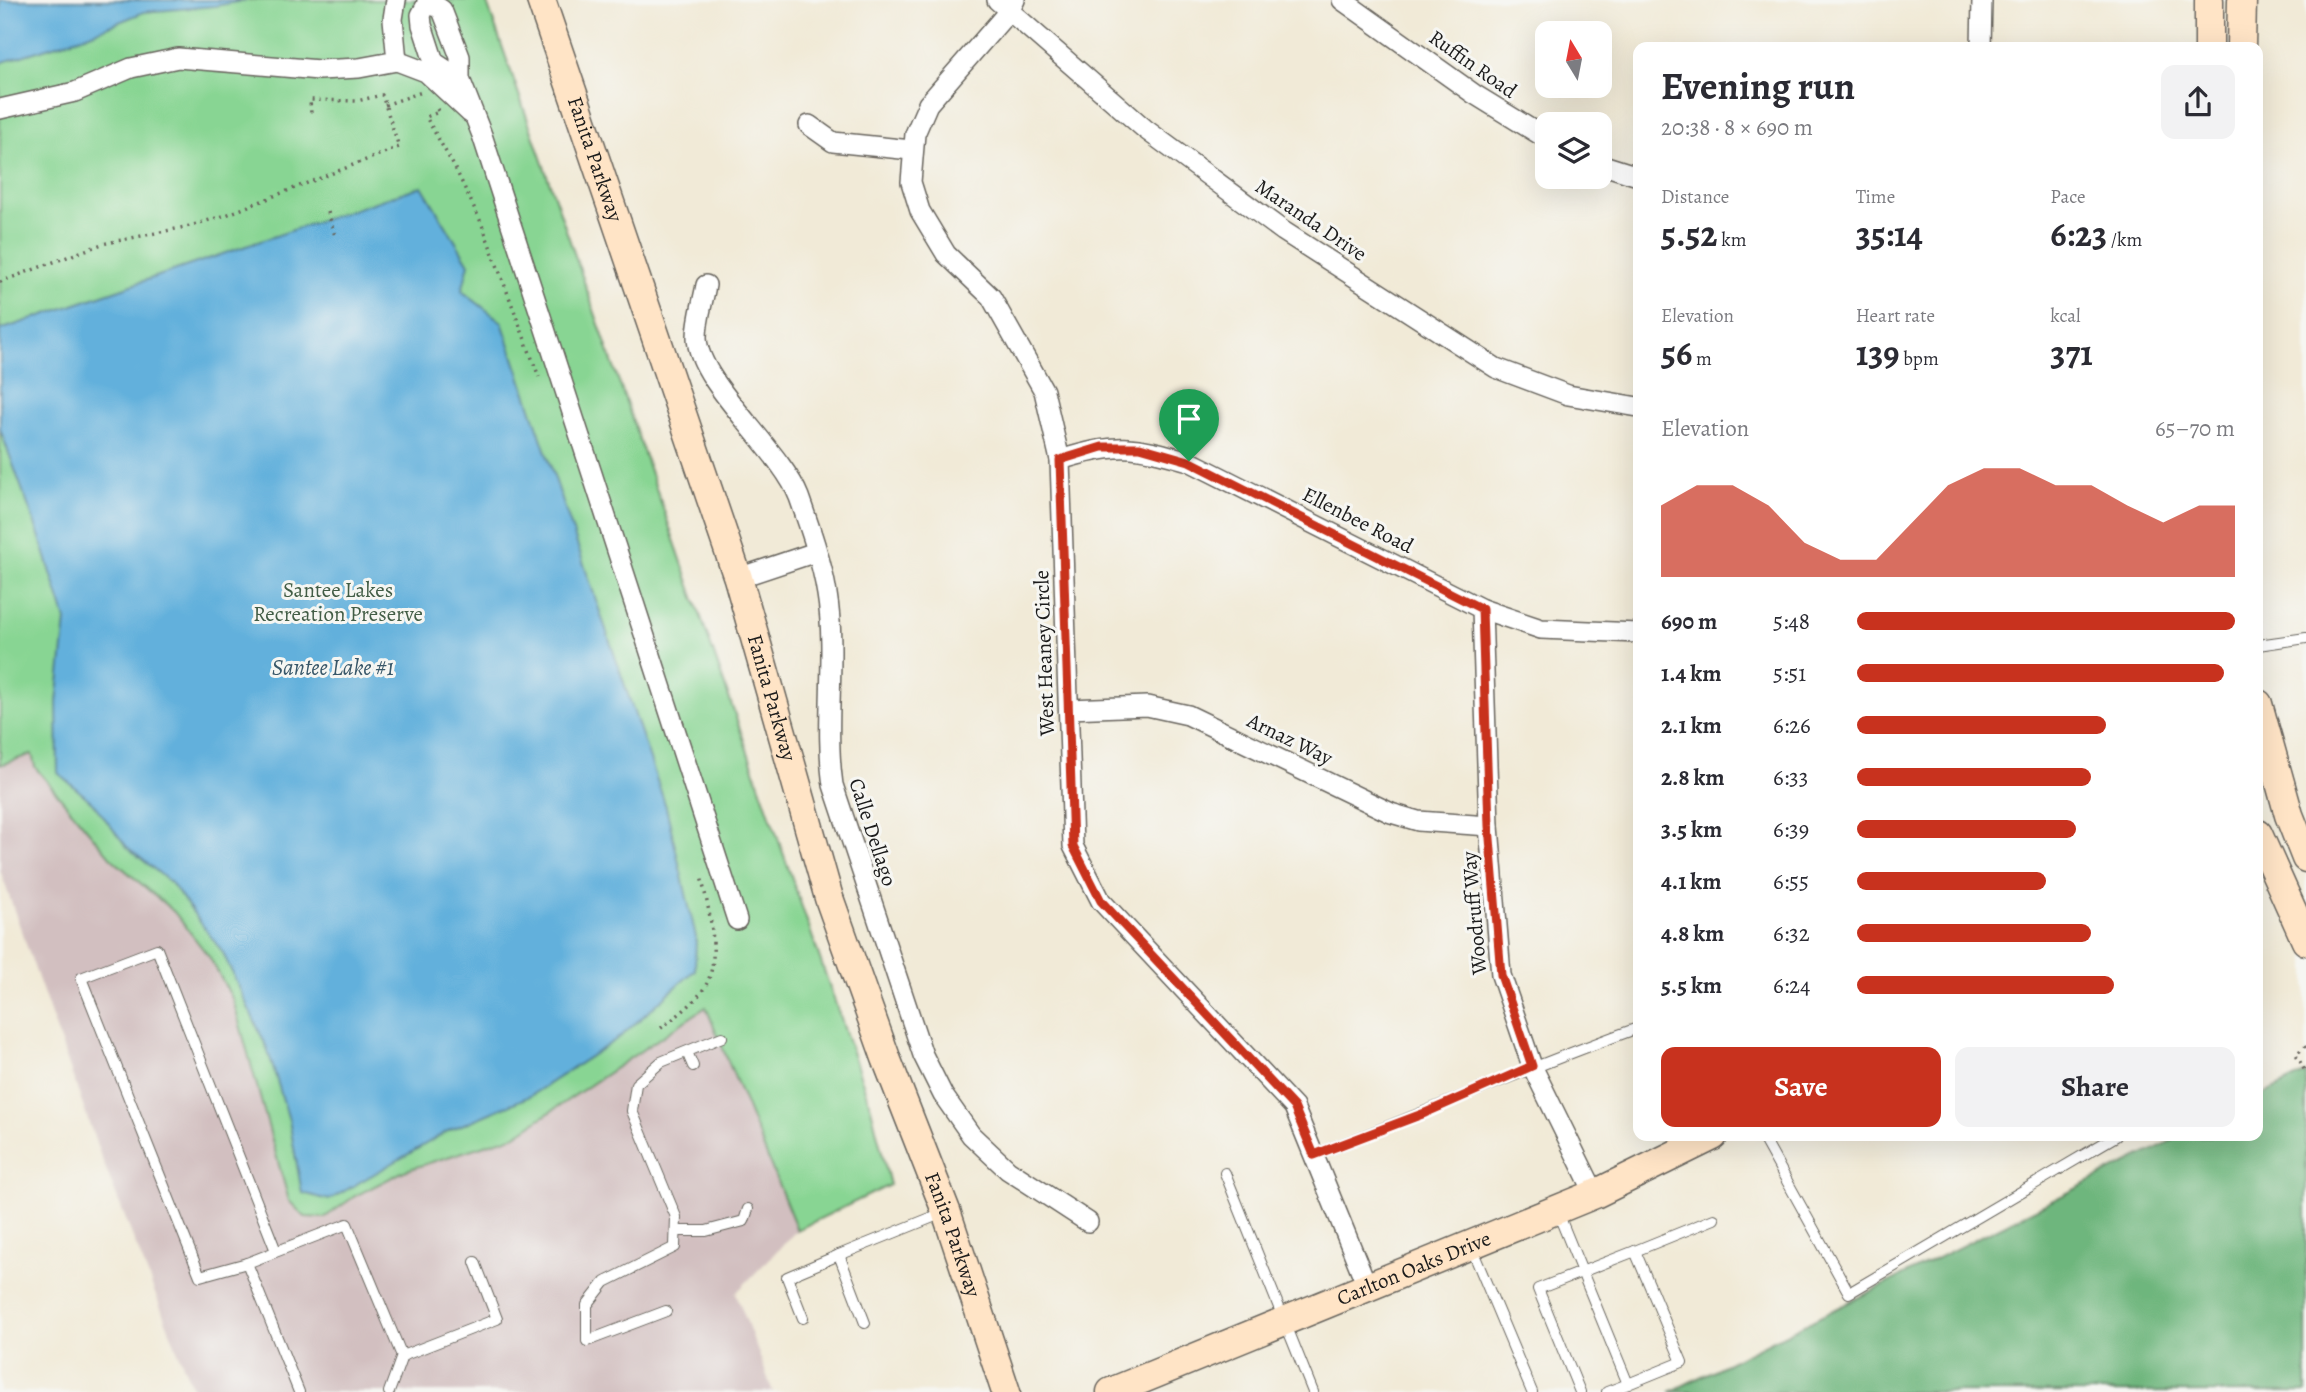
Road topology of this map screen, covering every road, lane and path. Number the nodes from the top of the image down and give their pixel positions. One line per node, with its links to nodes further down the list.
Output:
1 (396, 0): 12 (street)
2 (541, 0): 32 (street, Fanita Parkway)
3 (1342, 0): 20 (street, Ruffin Road)
4 (1982, 0): 9 (street)
5 (2209, 0): 10 (street)
6 (2242, 0): 11 (street)
7 (427, 1): 18 (street)
8 (1007, 4): 21 (street, West Heaney Circle); 29 (street, Maranda Drive)
9 (1981, 42)
10 (2210, 42)
11 (2241, 42)
12 (397, 61): 15 (street); 18 (street)
13 (430, 89): 14 (path)
14 (385, 105): 17 (path); 26 (path)
15 (0, 109)
16 (439, 112): 28 (path)
17 (311, 114)
18 (475, 119): 45 (street)
19 (809, 125): 21 (street)
20 (1535, 132)
21 (911, 150): 30 (street, West Heaney Circle)
22 (1612, 168): 23 (street)
23 (1633, 174)
24 (328, 212): 25 (path)
25 (335, 236)
26 (0, 282)
27 (706, 285): 31 (street, Calle Dellago)
28 (543, 388)
29 (1633, 406)
30 (1060, 460): 33 (street, Ellenbee Road); 37 (street, West Heaney Circle)
31 (817, 552): 32 (street); 65 (street, Calle Dellago)
32 (738, 578): 63 (street, Fanita Parkway)
33 (1482, 609): 34 (street, Ellenbee Road); 40 (street, Woodruff Way)
34 (1633, 633)
35 (2306, 638): 36 (lane)
36 (2263, 644)
37 (1069, 709): 40 (street, Arnaz Way); 58 (street, West Heaney Circle)
38 (2263, 717): 39 (street)
39 (2298, 811): 41 (street); 43 (street)
40 (1489, 826): 53 (street, Woodruff Way)
41 (2263, 830)
42 (2263, 844): 46 (street)
43 (2306, 858)
44 (700, 872): 47 (path)
45 (737, 920)
46 (2306, 941)
47 (661, 1028)
48 (1633, 1030): 53 (lane)
49 (722, 1037): 51 (lane)
50 (2306, 1046): 54 (path)
51 (687, 1052): 52 (lane); 66 (lane)
52 (693, 1066)
53 (1532, 1066): 58 (lane); 60 (street, Woodruff Way)
54 (2306, 1073)
55 (1703, 1141): 60 (street, Carlton Oaks Drive)
56 (1765, 1141): 57 (lane)
57 (2107, 1141)
58 (1314, 1155): 74 (street, West Heaney Circle)
59 (1225, 1173): 77 (lane)
60 (1595, 1194): 62 (street, Carlton Oaks Drive)
61 (748, 1209): 66 (lane)
62 (1556, 1209): 67 (street, Carlton Oaks Drive); 73 (lane)
63 (946, 1212): 70 (lane); 83 (street, Fanita Parkway)
64 (1714, 1219): 69 (lane)
65 (1088, 1222)
66 (676, 1231): 75 (lane)
67 (1470, 1245): 74 (street, Carlton Oaks Drive); 86 (lane)
68 (276, 1251): 72 (lane); 72 (lane); 79 (lane)
69 (1635, 1251): 73 (lane); 80 (lane)
70 (839, 1255): 76 (lane); 78 (lane)
71 (475, 1262): 79 (lane)
72 (247, 1263): 81 (lane)
73 (1582, 1272): 80 (lane); 87 (lane)
74 (1367, 1286): 77 (street, Carlton Oaks Drive)
75 (666, 1311)
76 (803, 1318)
77 (1283, 1321): 84 (street, Carlton Oaks Drive); 85 (lane)
78 (866, 1323)
79 (402, 1356): 82 (lane)
80 (1628, 1384): 88 (lane)
81 (299, 1392)
82 (389, 1392)
83 (1006, 1392)
84 (1111, 1392)
85 (1313, 1392)
86 (1532, 1392)
87 (1580, 1392)
88 (1607, 1392)

